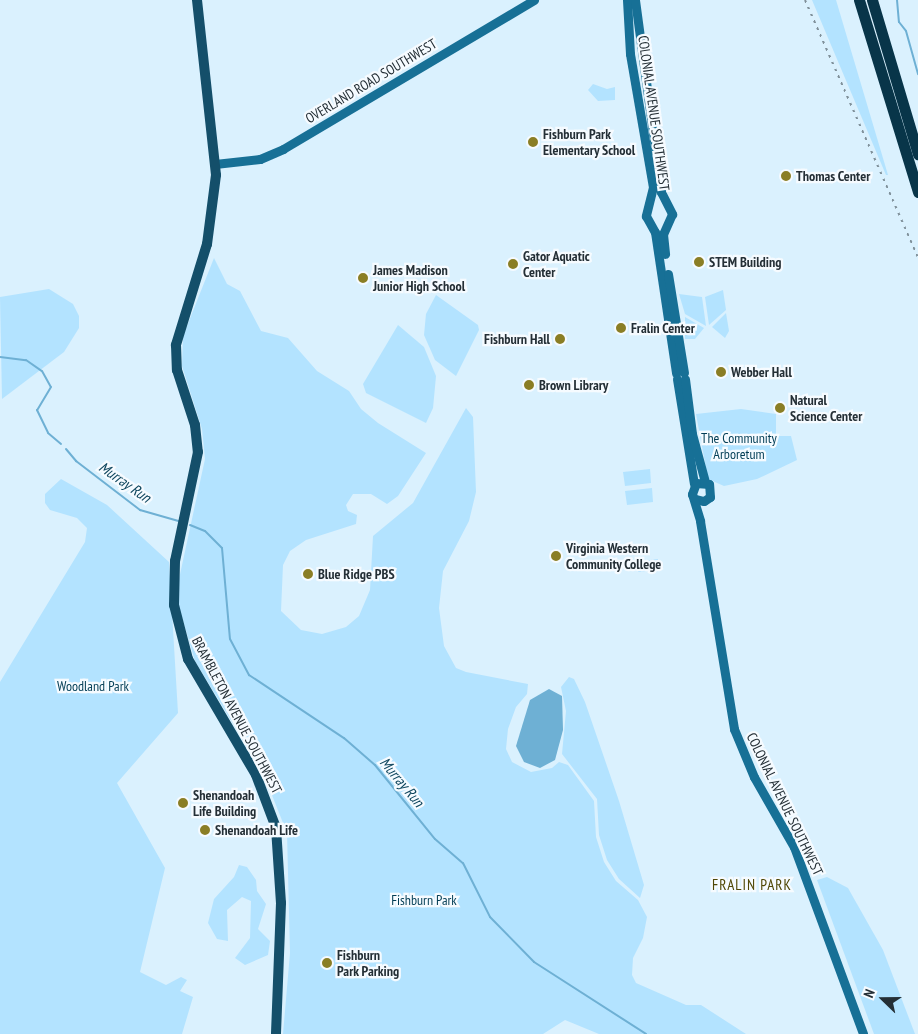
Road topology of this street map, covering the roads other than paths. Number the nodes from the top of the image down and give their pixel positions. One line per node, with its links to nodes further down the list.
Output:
1 (197, 0): 10 (main road, BRAMBLETON AVENUE SOUTHWEST)
2 (534, 0): 10 (main road, OVERLAND ROAD SOUTHWEST)
3 (627, 0): 13 (main road, COLONIAL AVENUE SOUTHWEST)
4 (635, 0): 8 (main road, COLONIAL AVENUE SOUTHWEST)
5 (640, 0): 8 (main road)
6 (859, 0): 11 (highway)
7 (872, 0): 9 (highway)
8 (637, 18): 12 (main road, COLONIAL AVENUE SOUTHWEST)
9 (918, 154)
10 (215, 164): 20 (main road, BRAMBLETON AVENUE SOUTHWEST)
11 (918, 192)
12 (663, 202): 13 (main road); 14 (main road, COLONIAL AVENUE SOUTHWEST)
13 (651, 204): 15 (main road, COLONIAL AVENUE SOUTHWEST)
14 (665, 226): 15 (main road); 16 (main road, COLONIAL AVENUE SOUTHWEST)
15 (654, 227): 16 (main road, COLONIAL AVENUE SOUTHWEST)
16 (681, 376): 17 (main road, COLONIAL AVENUE SOUTHWEST); 18 (main road, COLONIAL AVENUE SOUTHWEST)
17 (705, 482): 18 (main road); 19 (main road, COLONIAL AVENUE SOUTHWEST)
18 (694, 484): 19 (main road, COLONIAL AVENUE SOUTHWEST)
19 (700, 500): 21 (main road, COLONIAL AVENUE SOUTHWEST)
20 (276, 1034)
21 (863, 1034)

